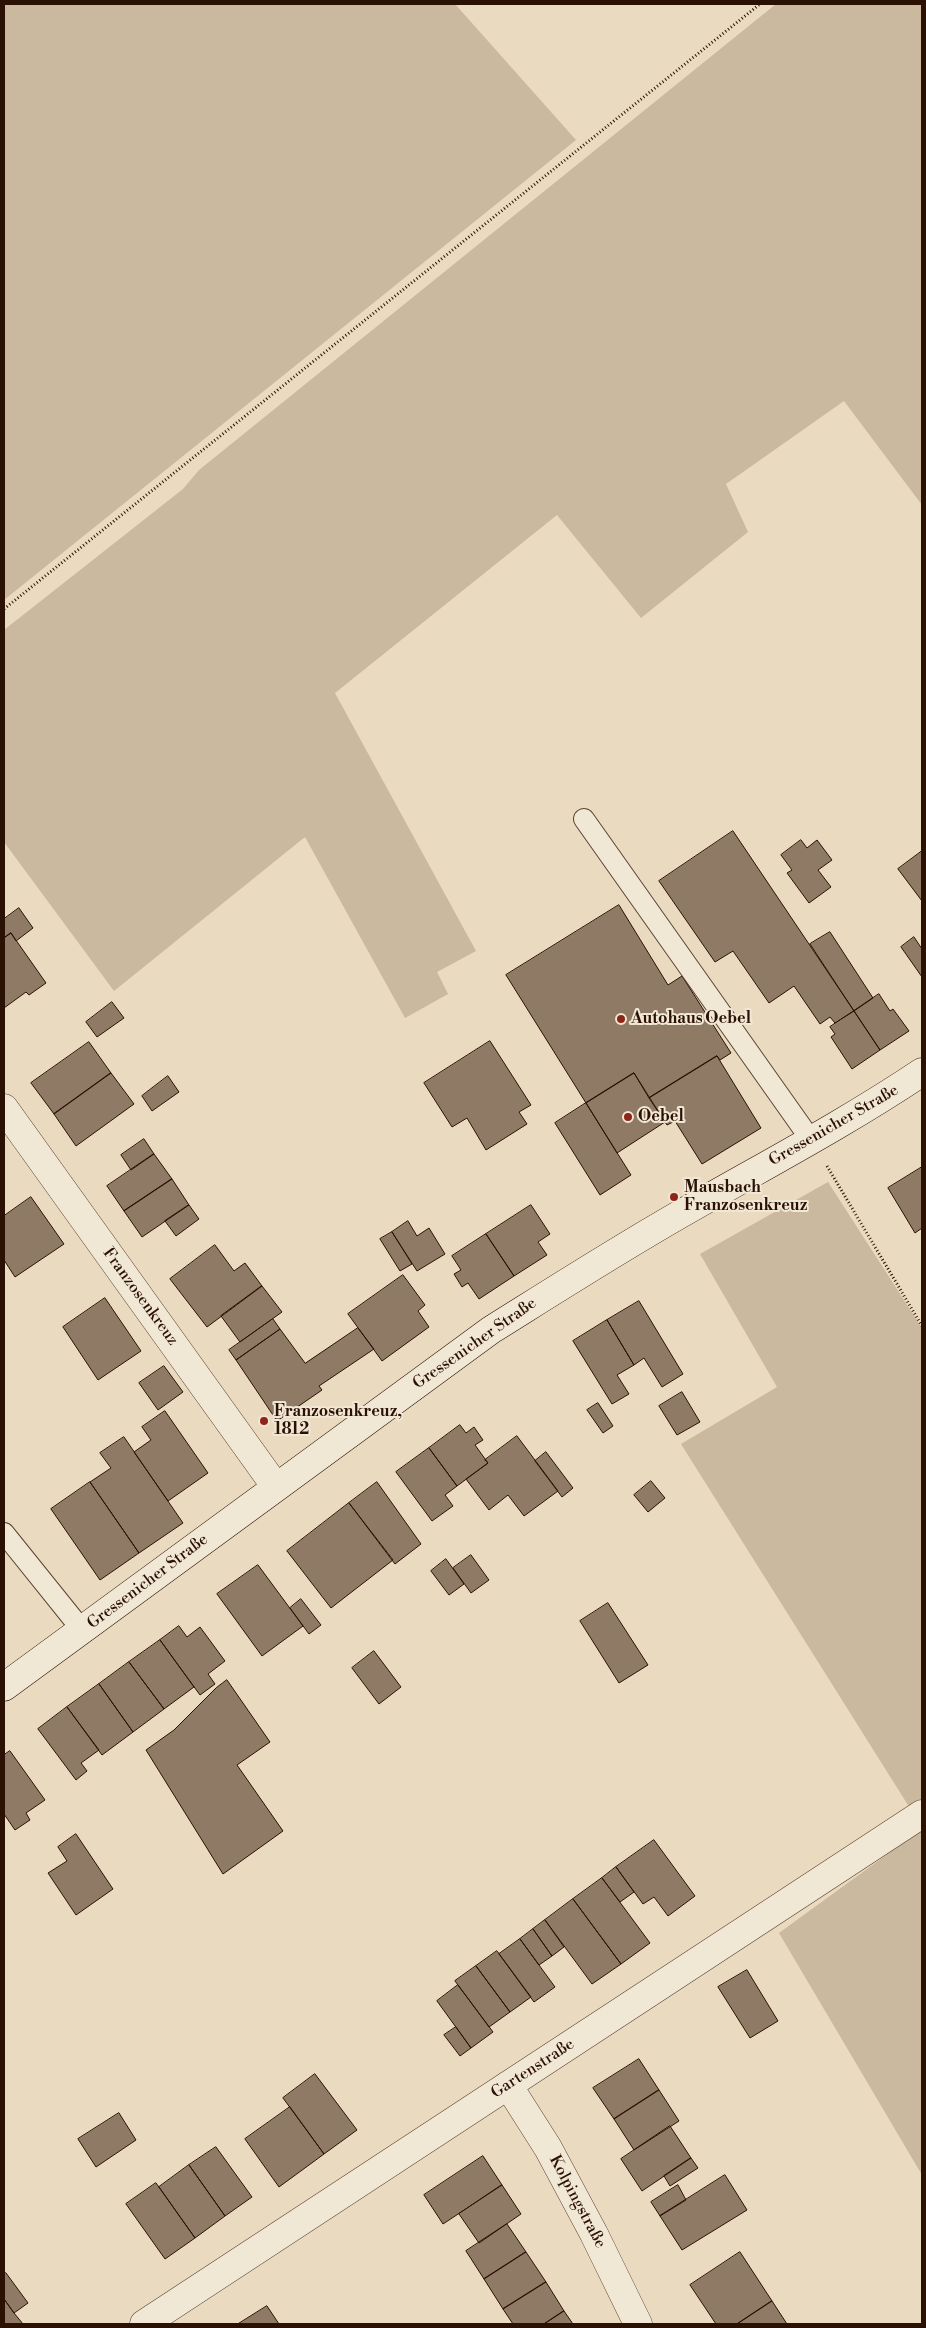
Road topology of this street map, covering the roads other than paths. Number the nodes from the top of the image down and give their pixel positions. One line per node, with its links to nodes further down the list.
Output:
1 (584, 819): 4 (lane)
2 (922, 1072): 4 (street, Gressenicher Straße)
3 (4, 1108): 5 (street, Franzosenkreuz)
4 (811, 1140): 5 (street, Gressenicher Straße)
5 (276, 1487): 7 (street, Gressenicher Straße)
6 (4, 1533): 7 (lane)
7 (82, 1630): 8 (street, Gressenicher Straße)
8 (4, 1687)
9 (922, 1814): 10 (street, Gartenstraße)
10 (508, 2085): 11 (street, Gartenstraße); 12 (street, Kolpingstraße)
11 (144, 2324)
12 (638, 2324)

